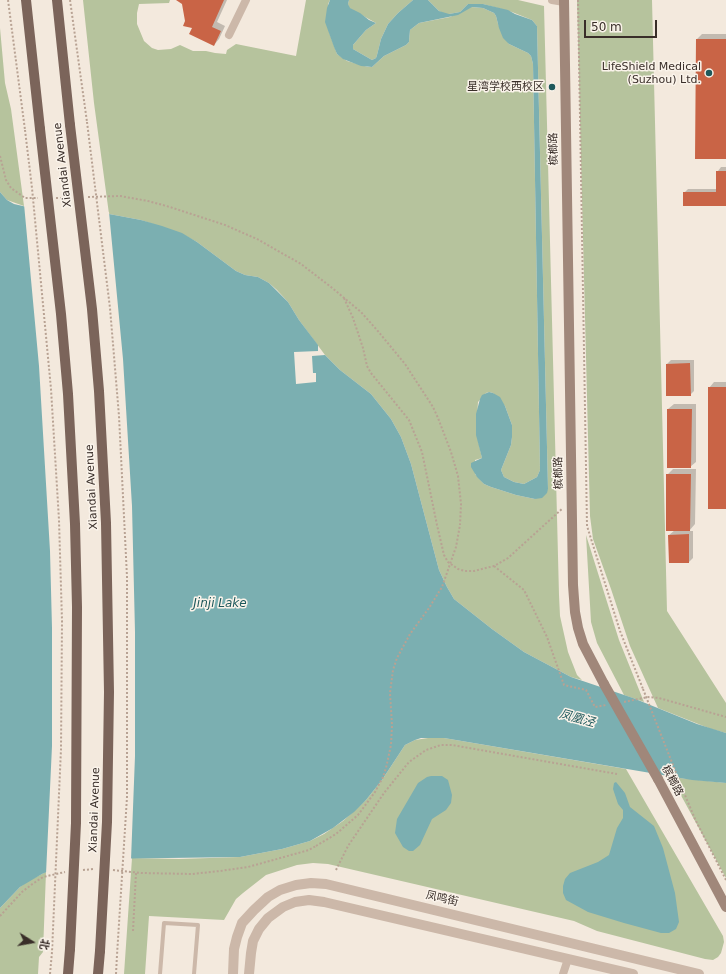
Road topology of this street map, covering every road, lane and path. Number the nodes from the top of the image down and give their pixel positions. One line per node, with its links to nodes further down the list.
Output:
1 (8, 0): 33 (path, bridge)
2 (26, 0): 34 (main road, Xiandai Avenue, bridge)
3 (57, 0): 35 (main road, Xiandai Avenue, bridge)
4 (70, 0): 36 (path, bridge)
5 (246, 0): 9 (street)
6 (552, 0): 8 (street)
7 (578, 0): 28 (path, bridge)
8 (564, 1): 16 (main road, 槟榔路)
9 (228, 35)
10 (0, 156): 12 (path)
11 (87, 197): 15 (path)
12 (41, 198)
13 (49, 198): 14 (path)
14 (72, 198)
15 (344, 298): 17 (path); 27 (path, bridge)
16 (572, 501): 17 (path); 29 (main road, 槟榔路, bridge)
17 (494, 566): 19 (path)
18 (622, 702): 20 (path)
19 (609, 705)
20 (726, 717)
21 (618, 774): 25 (path)
22 (100, 869): 24 (path)
23 (108, 869): 27 (path)
24 (81, 870)
25 (336, 870)
26 (68, 871): 30 (path)
27 (136, 873): 31 (path)
28 (726, 880)
29 (726, 907)
30 (0, 916)
31 (132, 931)
32 (568, 959): 40 (street); 41 (street); 42 (street)
33 (50, 974)
34 (68, 974)
35 (98, 974)
36 (116, 974)
37 (160, 974): 38 (lane)
38 (194, 974)
39 (233, 974): 43 (street, 凤鸣街)
40 (249, 974)
41 (563, 974)
42 (633, 974)
43 (699, 974)

